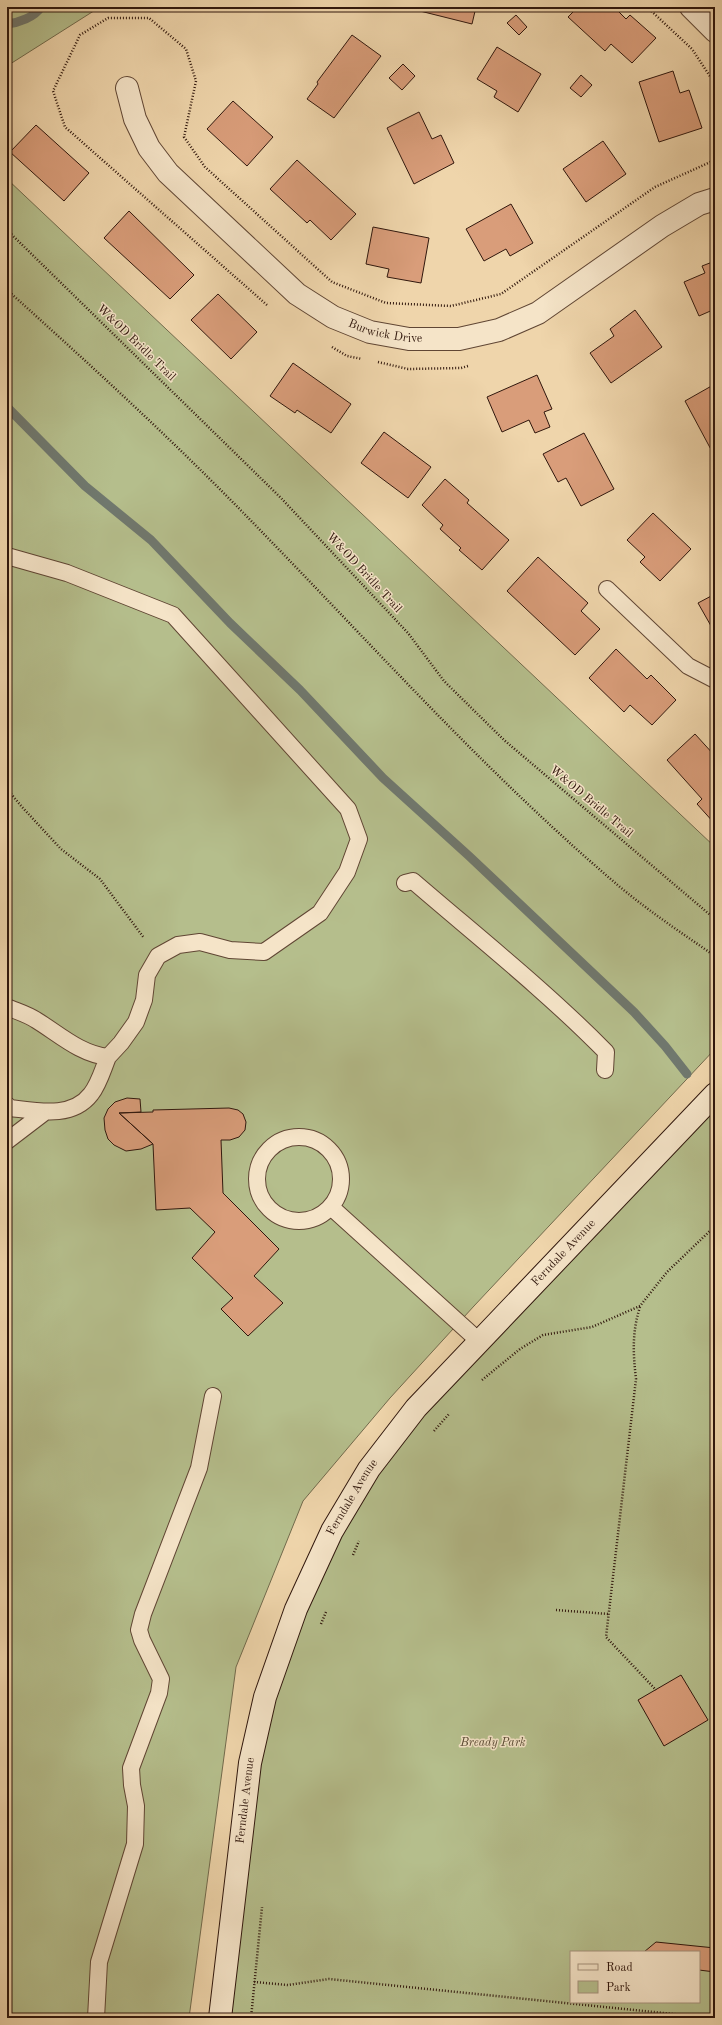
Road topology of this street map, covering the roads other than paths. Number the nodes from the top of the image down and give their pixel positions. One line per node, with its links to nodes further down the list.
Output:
1 (691, 7): 2 (street)
2 (715, 31)
3 (128, 88): 4 (street, Burwick Drive)
4 (715, 199)
5 (7, 556): 10 (lane)
6 (607, 589): 7 (lane)
7 (715, 680)
8 (405, 884): 11 (lane)
9 (7, 1007): 10 (lane)
10 (108, 1057): 14 (lane)
11 (605, 1070)
12 (715, 1094): 17 (street, Ferndale Avenue)
13 (7, 1105): 14 (lane)
14 (45, 1112): 15 (lane)
15 (7, 1141)
16 (331, 1207): 16 (lane); 17 (lane)
17 (480, 1342): 20 (street, Ferndale Avenue)
18 (213, 1396): 19 (lane)
19 (96, 2018)
20 (221, 2018)

